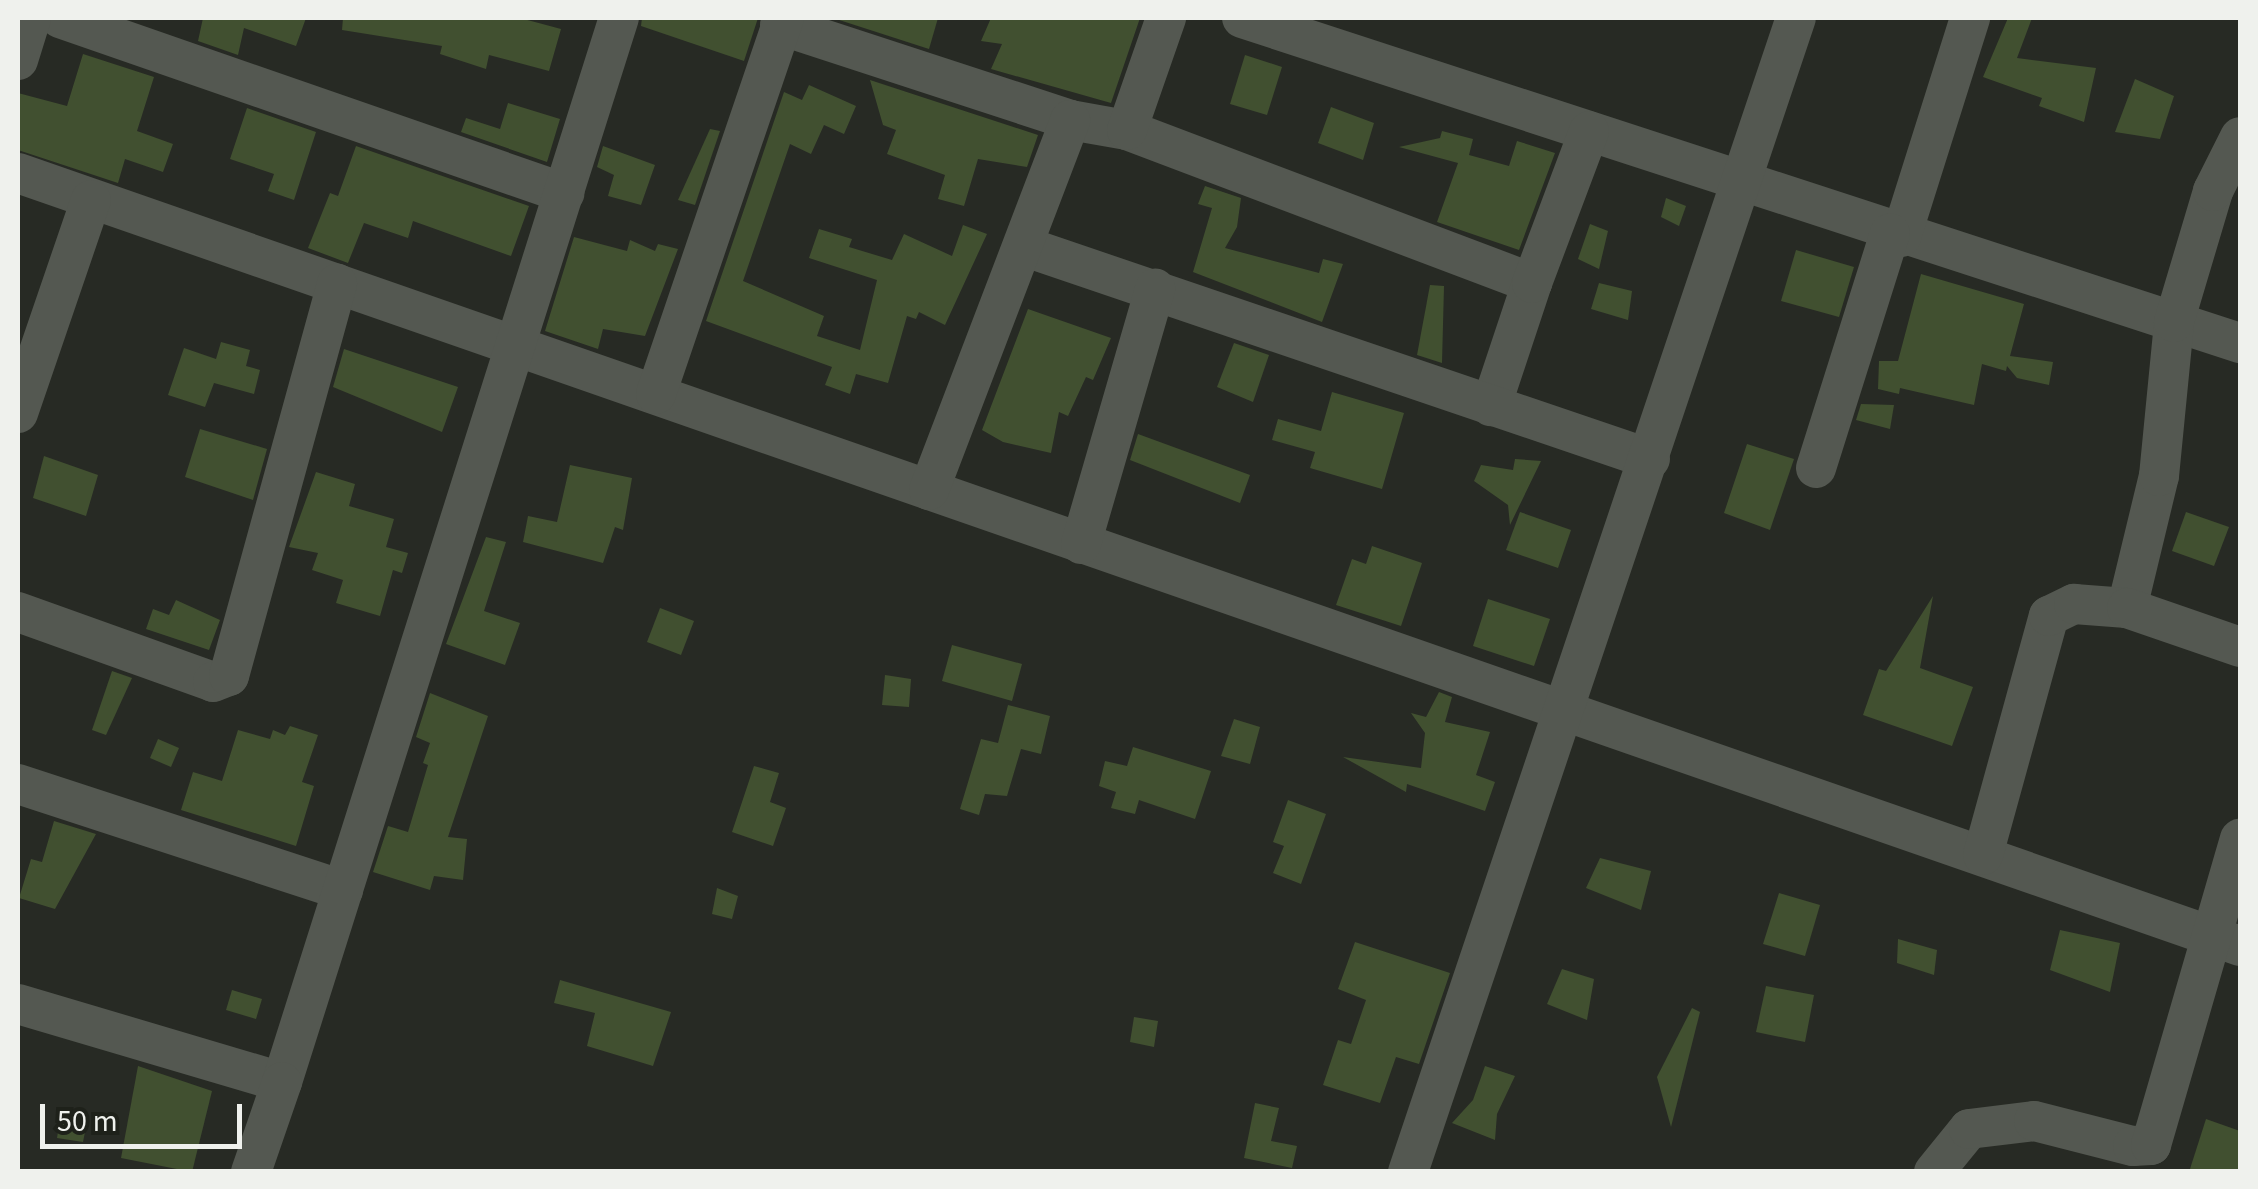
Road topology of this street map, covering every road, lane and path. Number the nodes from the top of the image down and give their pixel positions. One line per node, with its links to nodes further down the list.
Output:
1 (31, 18): 9 (street)
2 (60, 18): 16 (street)
3 (619, 18): 16 (street)
4 (1166, 18): 11 (street)
5 (1242, 18): 12 (street)
6 (1796, 18): 15 (street)
7 (1970, 18): 18 (street)
8 (782, 21): 10 (street); 27 (street)
9 (18, 60)
10 (1070, 120): 11 (street); 19 (street)
11 (1127, 130): 20 (street)
12 (1589, 131): 15 (street); 20 (street)
13 (2240, 137): 23 (street)
14 (18, 173): 17 (street)
15 (1743, 184): 18 (street); 29 (street)
16 (564, 193): 25 (street)
17 (91, 200): 21 (street); 26 (street)
18 (1895, 235): 23 (street); 30 (street)
19 (1026, 246): 22 (street); 31 (street)
20 (1532, 282): 28 (street)
21 (337, 284): 25 (street); 34 (street)
22 (1155, 290): 28 (street); 32 (street)
23 (2174, 322): 24 (street); 33 (street)
24 (2240, 343)
25 (516, 347): 27 (street); 40 (street)
26 (21, 391)
27 (656, 394): 31 (street)
28 (1491, 406): 29 (street)
29 (1650, 459): 36 (street)
30 (1816, 468)
31 (929, 490): 32 (street)
32 (1081, 544): 36 (street)
33 (2127, 608): 35 (street); 39 (street)
34 (18, 612)
35 (2240, 647)
36 (1563, 715): 39 (street); 45 (street)
37 (18, 784): 40 (street)
38 (2240, 840): 41 (street)
39 (1983, 855): 41 (street)
40 (343, 890): 43 (street)
41 (2226, 941): 46 (street)
42 (18, 1004): 43 (street)
43 (282, 1082): 44 (street)
44 (252, 1172)
45 (1408, 1172)
46 (1934, 1172)

